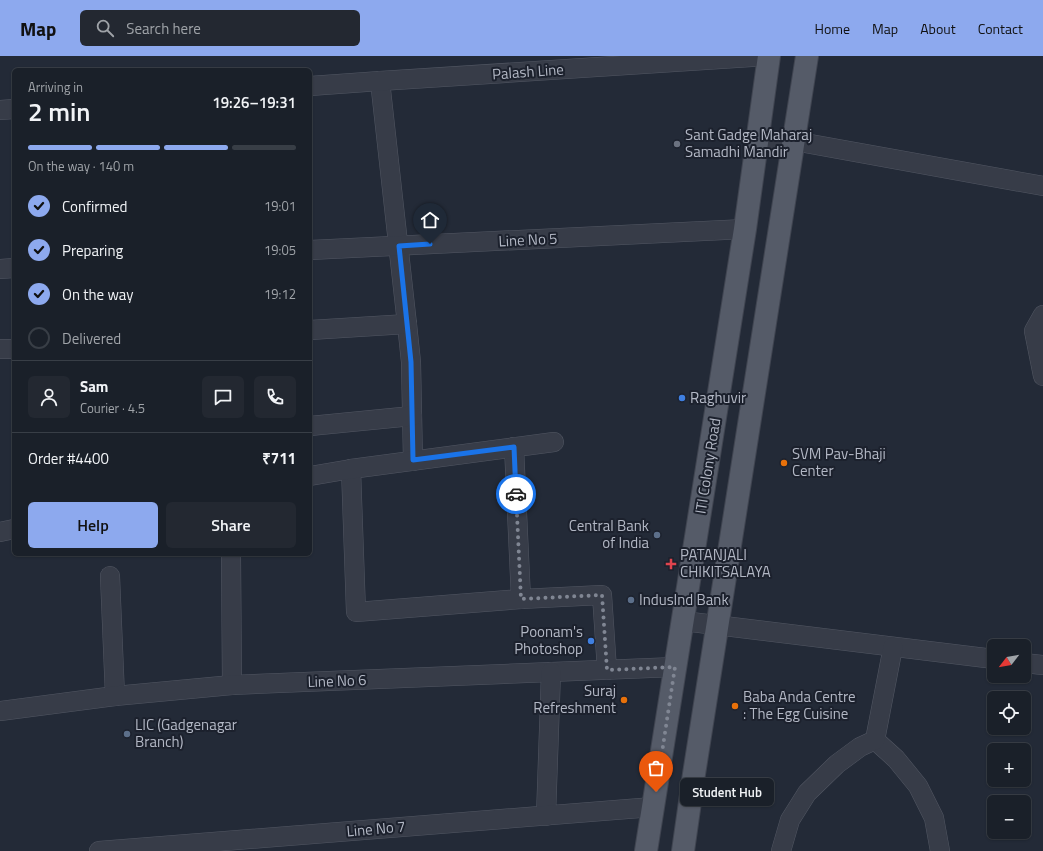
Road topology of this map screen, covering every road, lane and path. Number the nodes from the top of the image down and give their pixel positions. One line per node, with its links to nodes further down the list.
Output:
1 (769, 56): 3 (street, Palash Line); 8 (main road, ITI Colony Road)
2 (807, 56): 7 (main road)
3 (380, 81): 4 (street, Palash Line); 11 (street)
4 (312, 86)
5 (12, 109): 6 (street)
6 (0, 110)
7 (794, 140): 8 (street); 9 (street); 34 (main road)
8 (757, 141): 10 (main road, ITI Colony Road)
9 (1043, 186)
10 (745, 229): 11 (street, Line No 5); 33 (main road, ITI Colony Road)
11 (399, 246): 12 (street, Line No 5); 16 (street)
12 (312, 250)
13 (12, 268): 14 (street)
14 (0, 270)
15 (1043, 315): 20 (street)
16 (408, 324): 17 (street); 21 (street)
17 (312, 330)
18 (0, 349): 19 (street)
19 (12, 349)
20 (1043, 376)
21 (412, 416): 22 (street); 25 (street)
22 (312, 426)
23 (554, 442): 24 (street)
24 (514, 447): 25 (street); 32 (street)
25 (413, 460): 26 (street)
26 (350, 469): 27 (street); 32 (street)
27 (312, 476)
28 (12, 529): 29 (street)
29 (0, 532)
30 (231, 556): 42 (street)
31 (110, 576): 43 (street)
32 (521, 599): 40 (street)
33 (683, 621): 34 (street); 39 (main road, ITI Colony Road)
34 (717, 626): 35 (street); 50 (main road)
35 (893, 647): 36 (street); 45 (street)
36 (987, 658)
37 (1031, 664): 38 (street)
38 (1043, 665)
39 (675, 667): 40 (street, Line No 6); 46 (main road, ITI Colony Road)
40 (607, 670): 41 (street, Line No 6)
41 (551, 672): 42 (street, Line No 6); 47 (street)
42 (232, 685): 43 (street, Line No 6)
43 (115, 696): 44 (street, Line No 6)
44 (0, 711)
45 (875, 740): 51 (street); 52 (street)
46 (653, 807): 47 (street, Line No 7); 49 (main road, ITI Colony Road)
47 (546, 816): 48 (street, Line No 7)
48 (99, 851)
49 (646, 851)
50 (683, 851)
51 (781, 851)
52 (940, 851)

